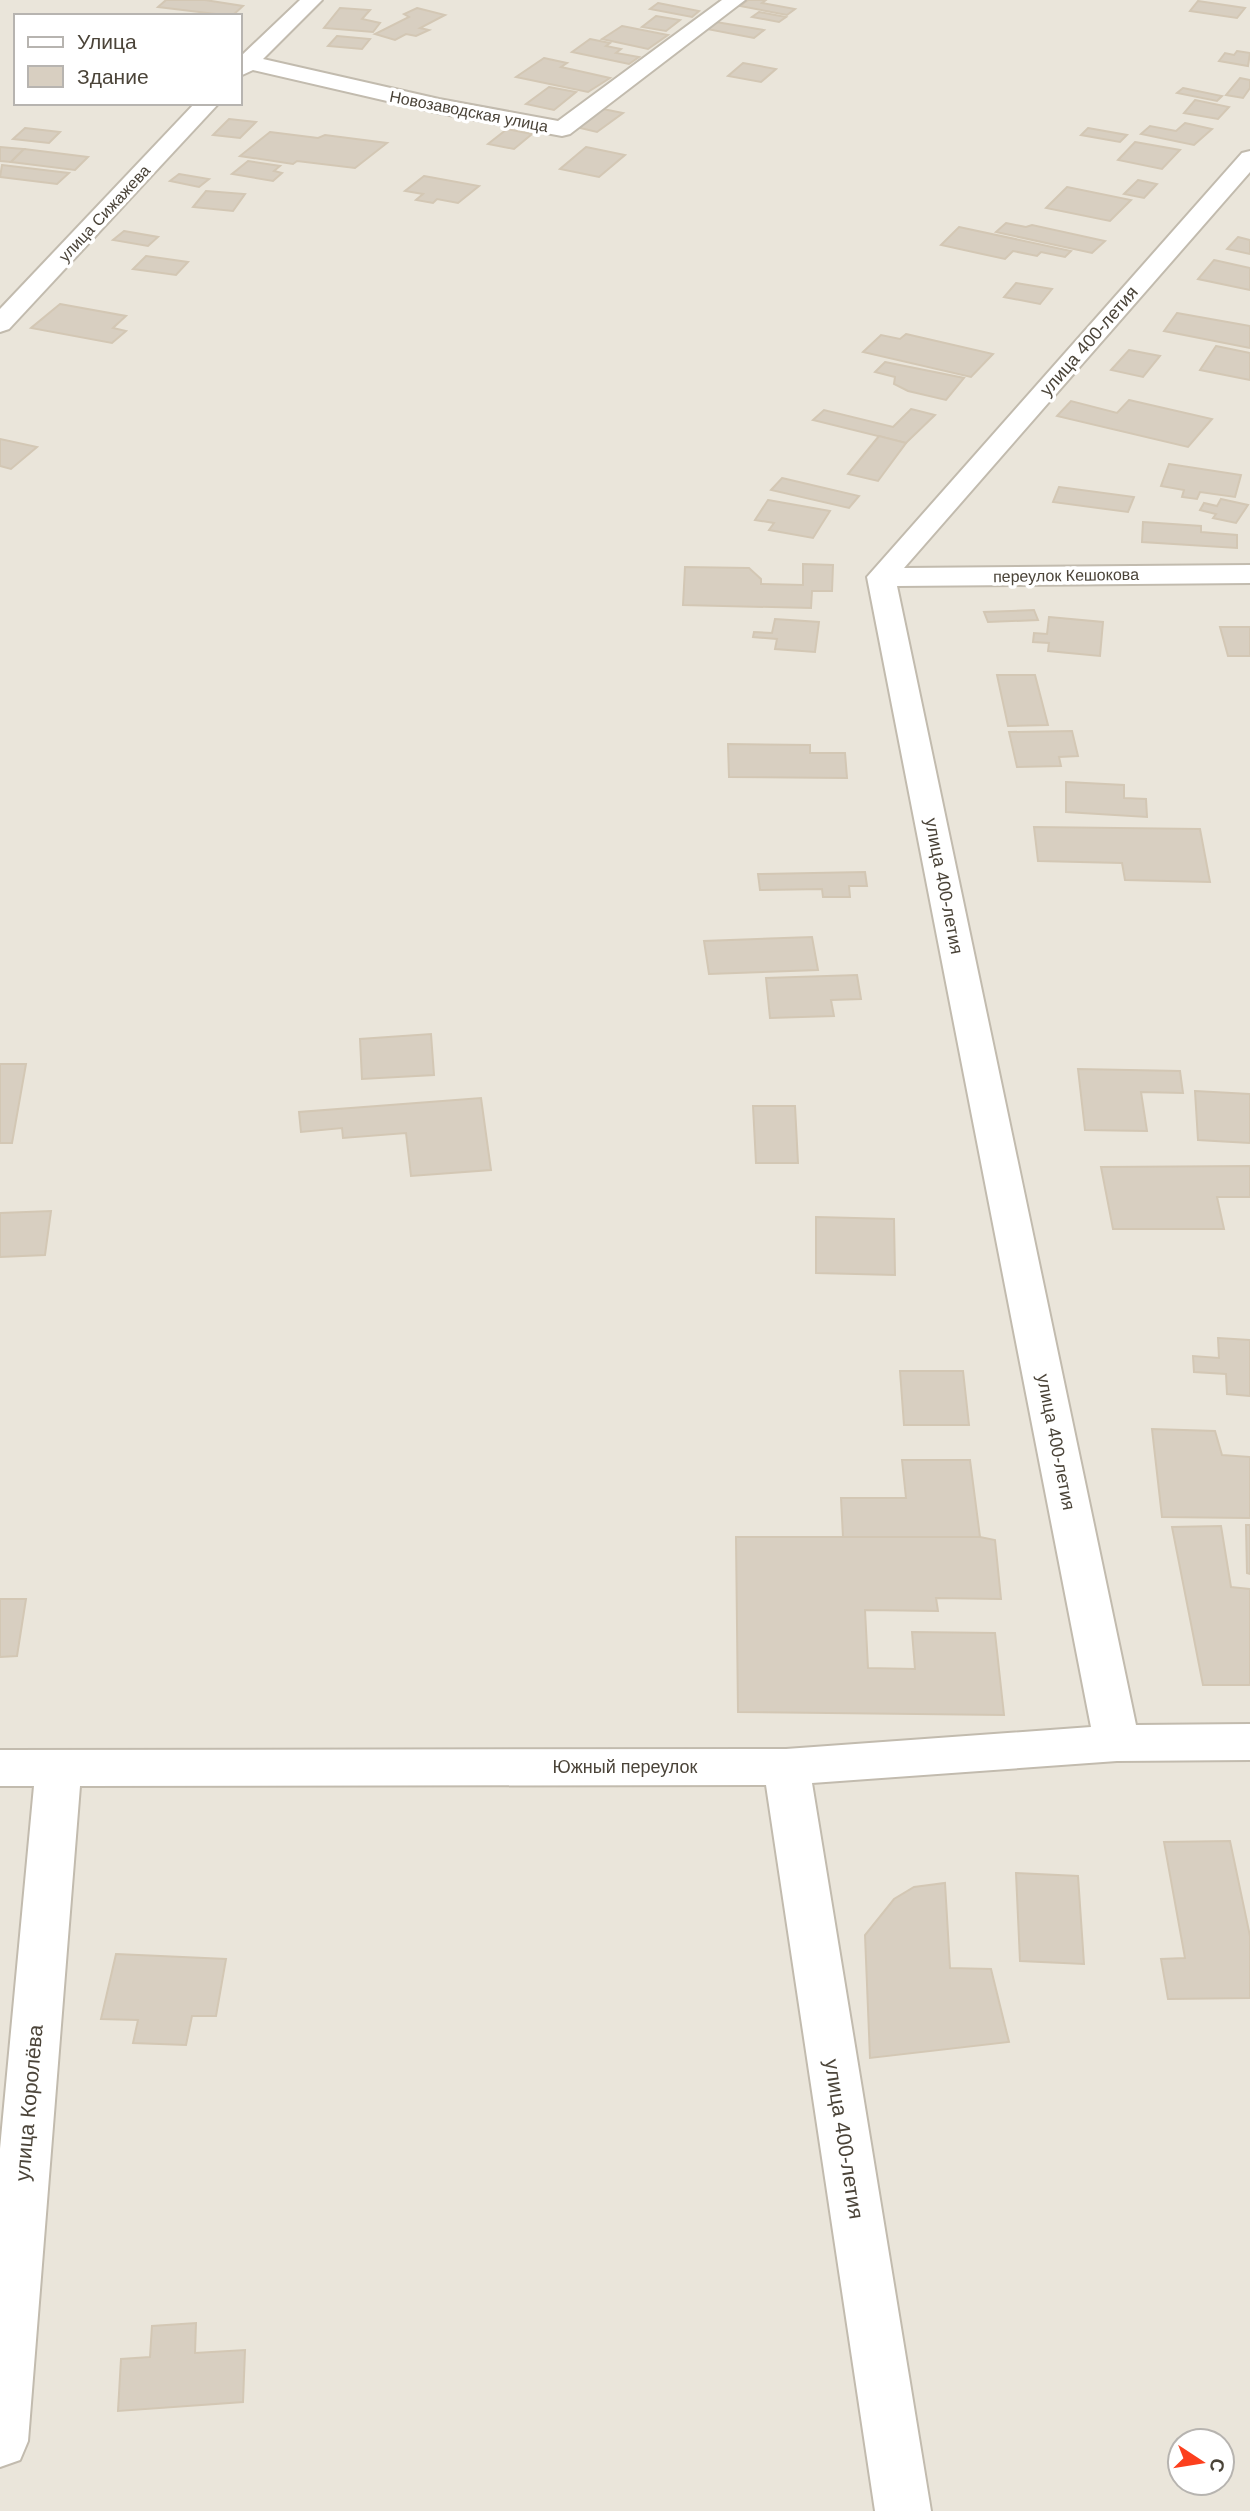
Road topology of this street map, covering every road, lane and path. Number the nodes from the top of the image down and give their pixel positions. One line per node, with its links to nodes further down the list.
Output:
1 (312, 0): 3 (street)
2 (735, 0): 3 (street, Новозаводская улица)
3 (243, 66)
4 (206, 105): 6 (street, улица Сижажева)
5 (1250, 158): 8 (street, улица 400-летия)
6 (0, 324)
7 (1250, 574): 8 (street, переулок Кешокова)
8 (881, 577): 10 (street, улица 400-летия)
9 (1250, 1742): 10 (street, Южный переулок)
10 (1117, 1743): 12 (street, Южный переулок)
11 (59, 1766): 12 (street, Южный переулок); 13 (street, Южный переулок); 14 (street, улица Королёва)
12 (786, 1767): 15 (street, улица 400-летия)
13 (0, 1768)
14 (0, 2441)
15 (902, 2511)

